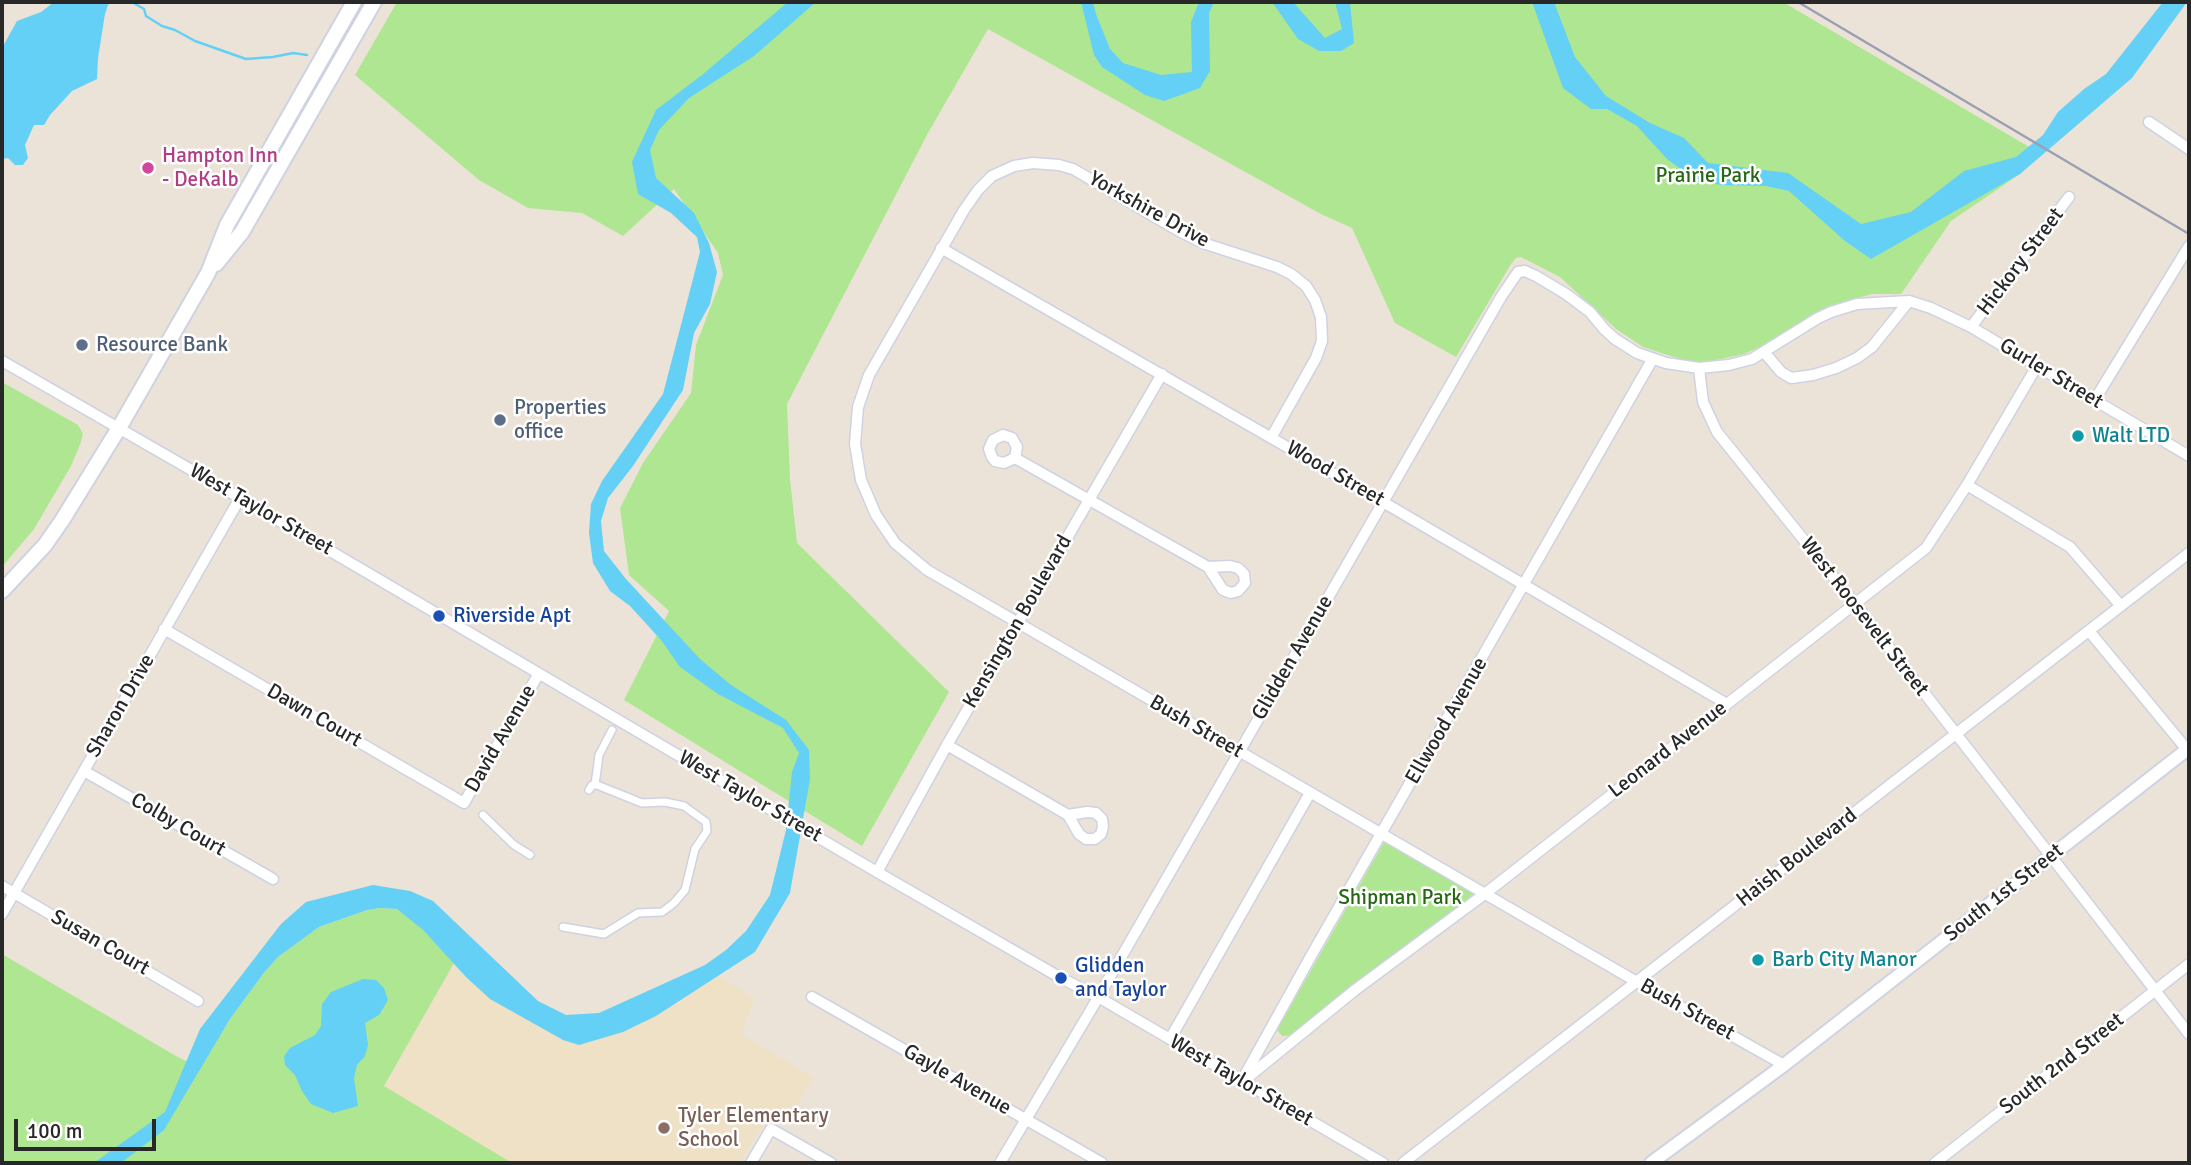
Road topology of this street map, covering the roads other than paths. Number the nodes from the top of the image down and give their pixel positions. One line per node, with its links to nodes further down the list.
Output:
1 (354, 2): 8 (main road)
2 (374, 2): 8 (main road)
3 (2149, 121): 4 (street)
4 (2189, 149)
5 (2069, 197): 10 (street, Hickory Street)
6 (2189, 246): 17 (street)
7 (941, 248): 16 (street, Wood Street); 19 (street, Yorkshire Drive); 32 (street, Bush Street)
8 (208, 274): 18 (main road)
9 (1909, 301): 10 (street, Gurler Street); 11 (street); 11 (street)
10 (1971, 327): 14 (street, Gurler Street)
11 (1765, 353): 15 (street)
12 (1652, 360): 15 (street); 25 (street, Glidden Avenue); 28 (street, Ellwood Avenue)
13 (2, 361): 18 (street, West Taylor Street)
14 (2037, 366): 17 (street, Gurler Street); 22 (street, Leonard Avenue)
15 (1699, 368): 30 (street, West Roosevelt Street)
16 (1162, 374): 19 (street, Wood Street); 24 (street, Kensington Boulevard)
17 (2094, 401): 20 (street, Gurler Street)
18 (119, 428): 23 (street, West Taylor Street); 29 (main road)
19 (1271, 438): 25 (street, Wood Street)
20 (2189, 456)
21 (1015, 458): 24 (street)
22 (1967, 485): 30 (street, Leonard Avenue); 31 (street)
23 (240, 498): 33 (street, Sharon Drive); 35 (street, West Taylor Street)
24 (1088, 499): 27 (street); 32 (street, Kensington Boulevard)
25 (1383, 502): 28 (street, Wood Street); 41 (street, Glidden Avenue)
26 (2189, 553): 31 (street, Haish Boulevard)
27 (1208, 567)
28 (1524, 586): 36 (street, Wood Street); 47 (street, Ellwood Avenue)
29 (2, 592)
30 (1856, 606): 36 (street, Leonard Avenue); 38 (street, West Roosevelt Street)
31 (2121, 606): 34 (street, Haish Boulevard)
32 (1018, 622): 39 (street, Kensington Boulevard); 41 (street, Bush Street)
33 (164, 629): 42 (street, Sharon Drive); 44 (street, Dawn Court)
34 (2089, 631): 38 (street, Haish Boulevard); 40 (street)
35 (538, 675): 44 (street, David Avenue); 50 (street, West Taylor Street)
36 (1727, 704): 53 (street, Leonard Avenue)
37 (612, 730): 56 (street)
38 (1956, 734): 49 (street, West Roosevelt Street); 58 (street, Haish Boulevard)
39 (947, 746): 46 (street); 50 (street, Kensington Boulevard)
40 (2189, 750): 49 (street, South 1st Street)
41 (1239, 752): 43 (street, Bush Street); 61 (street, Glidden Avenue)
42 (84, 771): 51 (street, Colby Court); 54 (street, Sharon Drive)
43 (1310, 793): 47 (street, Bush Street); 64 (street)
44 (464, 803)
45 (483, 814): 48 (street)
46 (1068, 815)
47 (1382, 834): 53 (street, Bush Street); 66 (street, Ellwood Avenue)
48 (530, 855)
49 (2051, 856): 59 (street, West Roosevelt Street); 65 (street, South 1st Street)
50 (877, 872): 61 (street, West Taylor Street)
51 (273, 880)
52 (2, 886): 54 (street, Susan Court)
53 (1486, 893): 58 (street, Bush Street); 66 (street, Leonard Avenue)
54 (14, 894): 55 (street, Sharon Drive); 62 (street, Susan Court)
55 (2, 914)
56 (562, 926)
57 (2189, 964): 59 (street, South 2nd Street)
58 (1637, 982): 65 (street, Bush Street); 73 (street, Haish Boulevard)
59 (2155, 991): 63 (street, West Roosevelt Street); 75 (street, South 2nd Street)
60 (812, 997): 67 (street, Gayle Avenue)
61 (1098, 997): 64 (street, West Taylor Street); 67 (street, Glidden Avenue)
62 (198, 1000)
63 (2189, 1034)
64 (1170, 1039): 66 (street, West Taylor Street)
65 (1784, 1065): 74 (street, South 1st Street)
66 (1242, 1082): 72 (street, West Taylor Street)
67 (1025, 1120): 70 (street, Glidden Avenue); 71 (street, Gayle Avenue)
68 (751, 1163): 69 (street)
69 (831, 1163)
70 (1000, 1163)
71 (1102, 1163)
72 (1382, 1163)
73 (1403, 1163)
74 (1651, 1163)
75 (1935, 1163)

